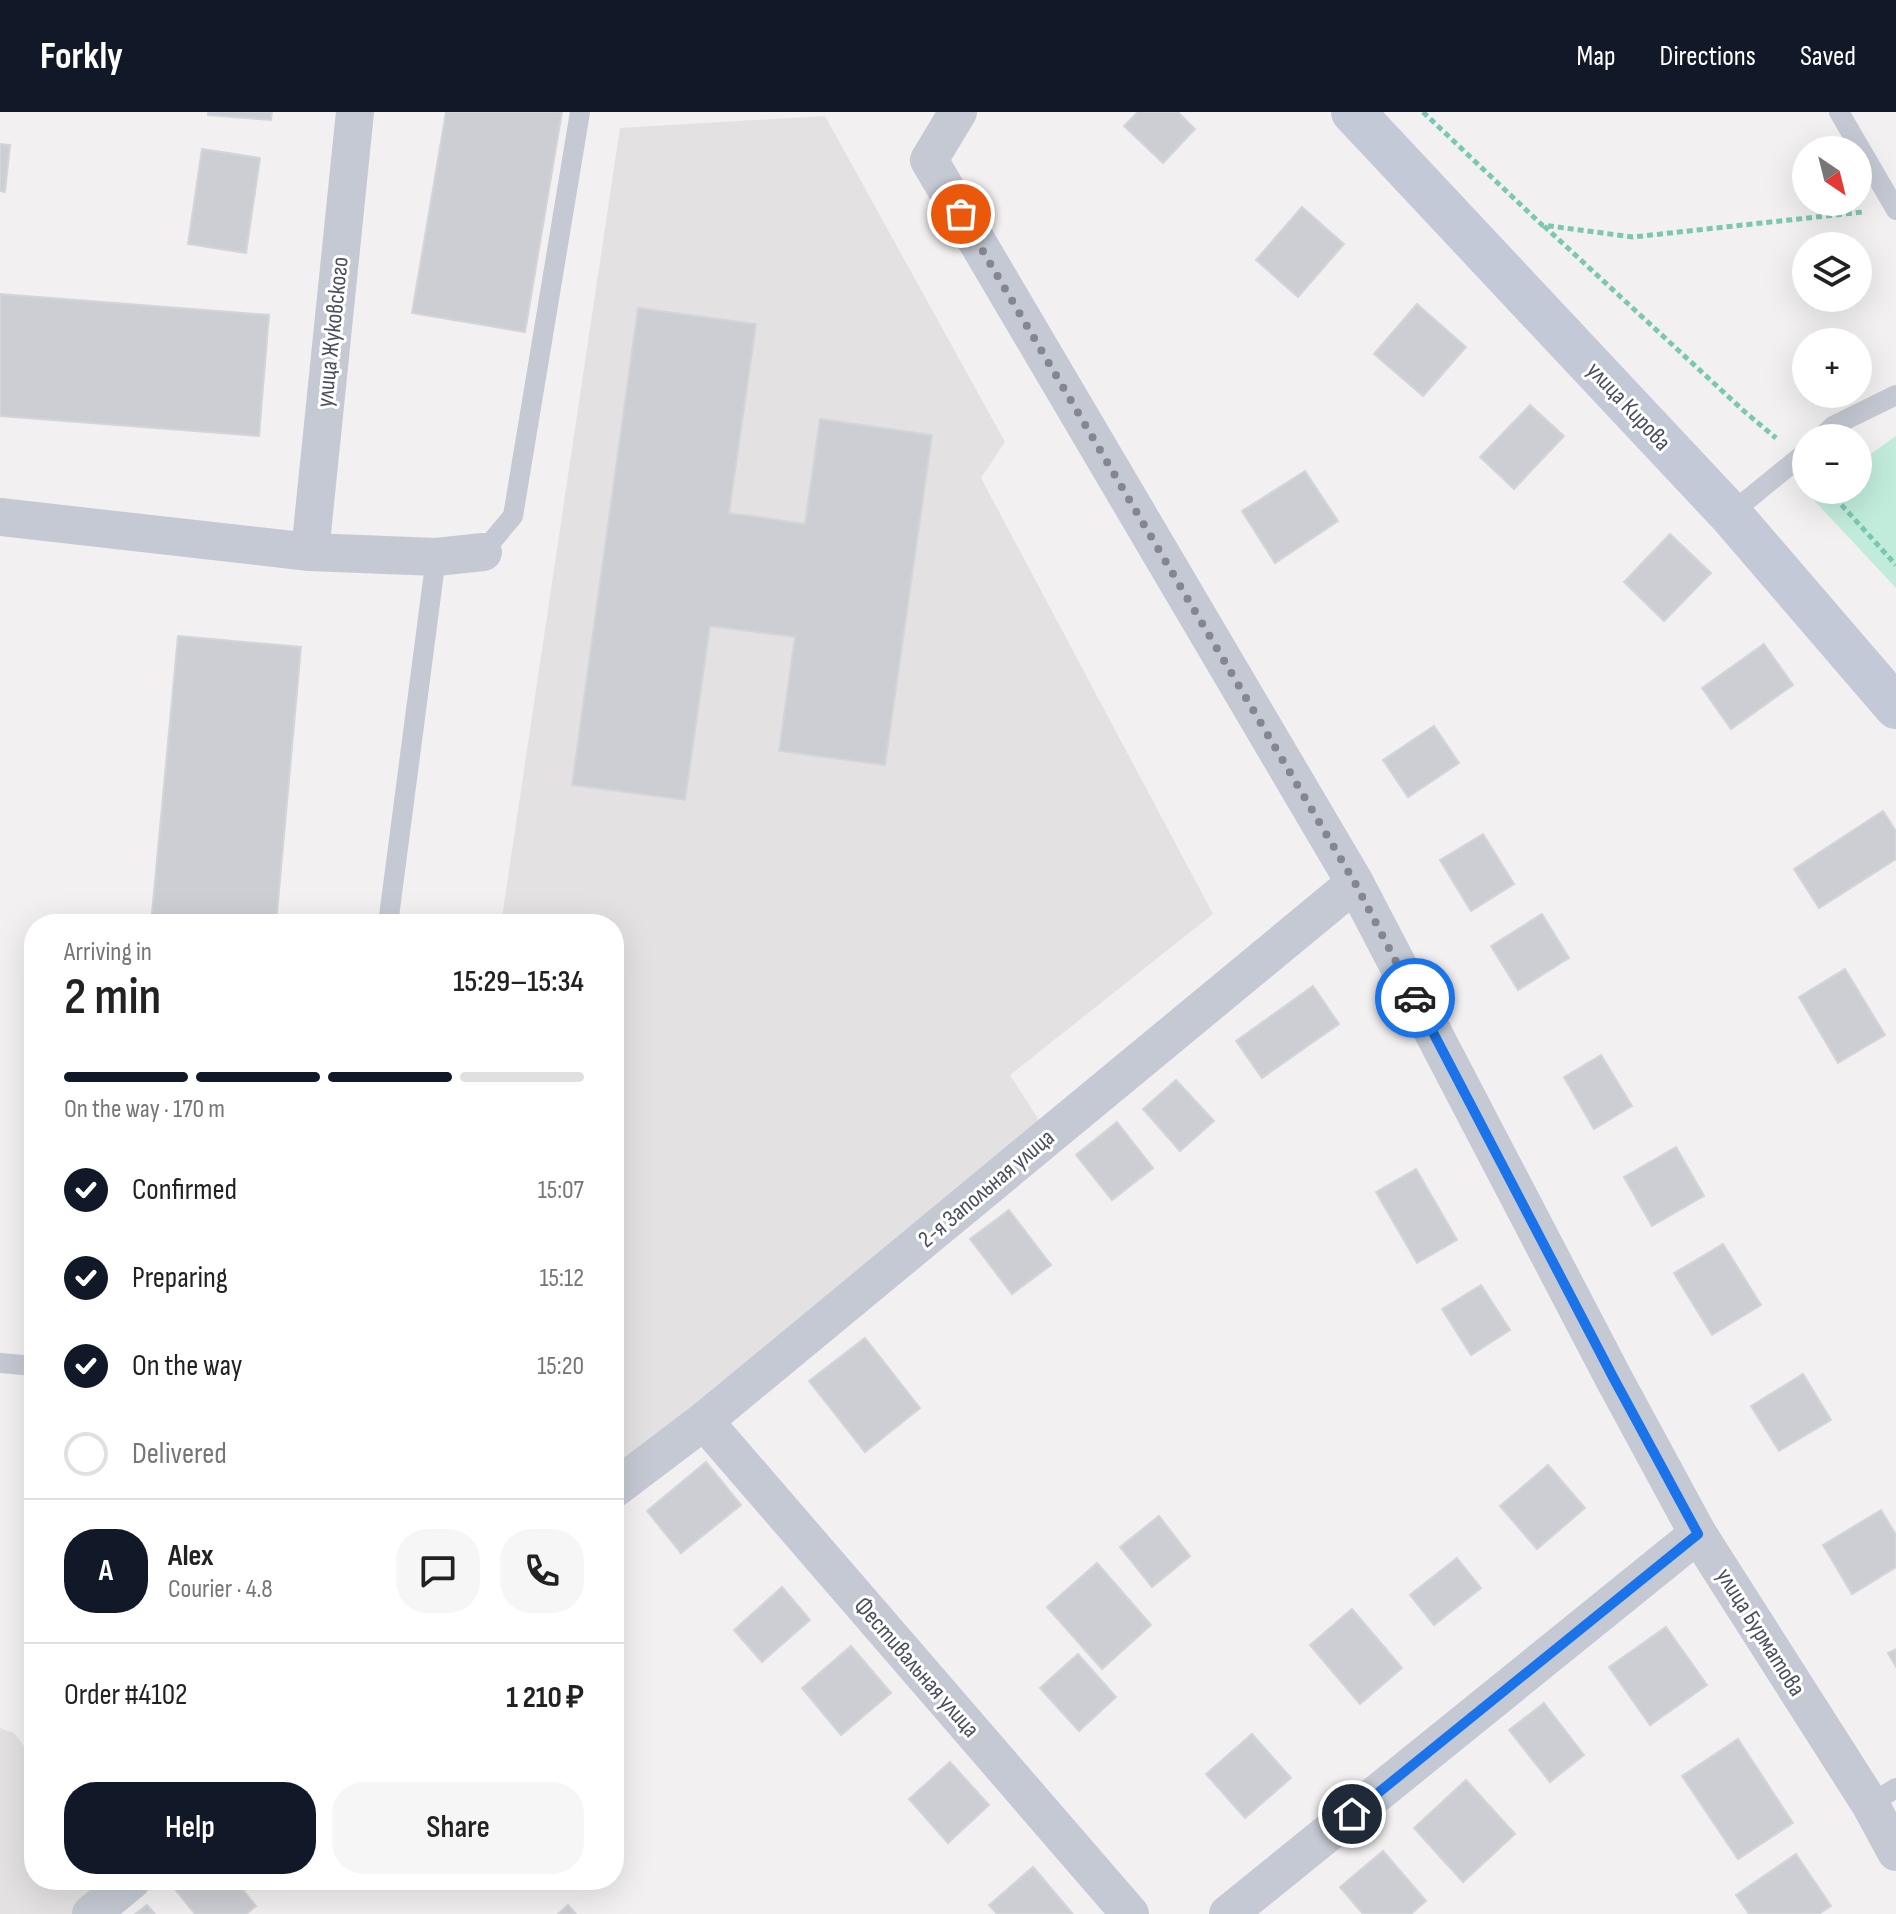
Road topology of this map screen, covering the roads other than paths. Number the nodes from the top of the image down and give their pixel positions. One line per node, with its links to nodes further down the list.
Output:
1 (355, 112): 12 (street, улица Жуковского)
2 (580, 112): 13 (lane)
3 (958, 112): 16 (street, улица Бурматова)
4 (1353, 112): 10 (main road, улица Кирова)
5 (1839, 112): 6 (lane)
6 (1896, 210)
7 (1896, 395): 8 (lane)
8 (1837, 424)
9 (1792, 464): 10 (lane)
10 (1730, 514): 15 (main road, улица Кирова)
11 (0, 517): 12 (street)
12 (310, 552): 14 (street)
13 (483, 552): 14 (street)
14 (436, 557): 17 (lane)
15 (1896, 707)
16 (1355, 883): 20 (street, 2-я Запольная улица); 22 (street, улица Бурматова)
17 (389, 914)
18 (0, 1363): 19 (lane)
19 (24, 1365)
20 (704, 1421): 21 (street, 2-я Запольная улица); 27 (street, Фестивальная улица)
21 (624, 1481)
22 (1698, 1534): 23 (street, улица Бурматова); 28 (street)
23 (1883, 1796): 24 (street, улица Бурматова)
24 (1896, 1852)
25 (120, 1890): 26 (street)
26 (91, 1914)
27 (1130, 1914)
28 (1228, 1914)

